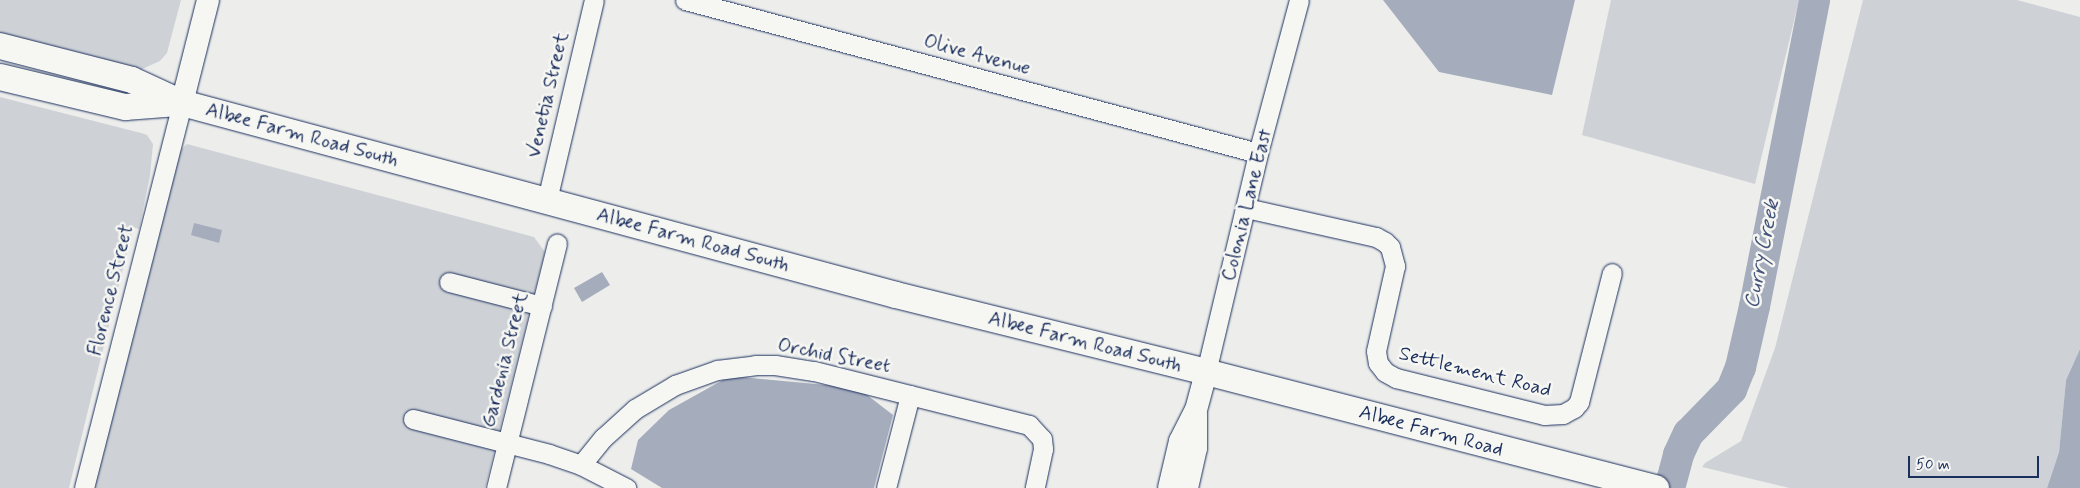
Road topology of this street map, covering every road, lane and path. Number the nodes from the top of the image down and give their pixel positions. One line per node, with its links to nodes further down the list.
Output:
1 (208, 0): 7 (street)
2 (594, 0): 9 (street, Venetia Street)
3 (685, 0): 8 (street, Olive Avenue)
4 (1299, 0): 8 (street, Colonia Lane East)
5 (0, 46): 7 (main road, Albee Farm Road South)
6 (0, 77): 7 (main road, Albee Farm Road South)
7 (182, 103): 9 (main road, Albee Farm Road South); 21 (street, Florence Street)
8 (1258, 153): 10 (street, Colonia Lane East)
9 (547, 200): 15 (main road, Albee Farm Road South)
10 (1246, 208): 12 (street, Settlement Road); 15 (street, Colonia Lane East)
11 (557, 244): 14 (street, Gardenia Street)
12 (1612, 273)
13 (449, 282): 14 (street)
14 (542, 306): 19 (street, Gardenia Street)
15 (1206, 372): 17 (street, Colonia Lane East); 28 (main road, Albee Farm Road)
16 (910, 395): 20 (street, Orchid Street); 24 (street); 25 (street, Orchid Street)
17 (1196, 410): 26 (street, Colonia Lane East); 27 (street, Colonia Lane East)
18 (413, 419): 19 (street)
19 (507, 442): 20 (street); 22 (street, Gardenia Street)
20 (581, 465): 23 (street)
21 (84, 488)
22 (496, 488)
23 (626, 488)
24 (886, 488)
25 (1035, 488)
26 (1169, 488)
27 (1187, 488)
28 (1656, 488)

